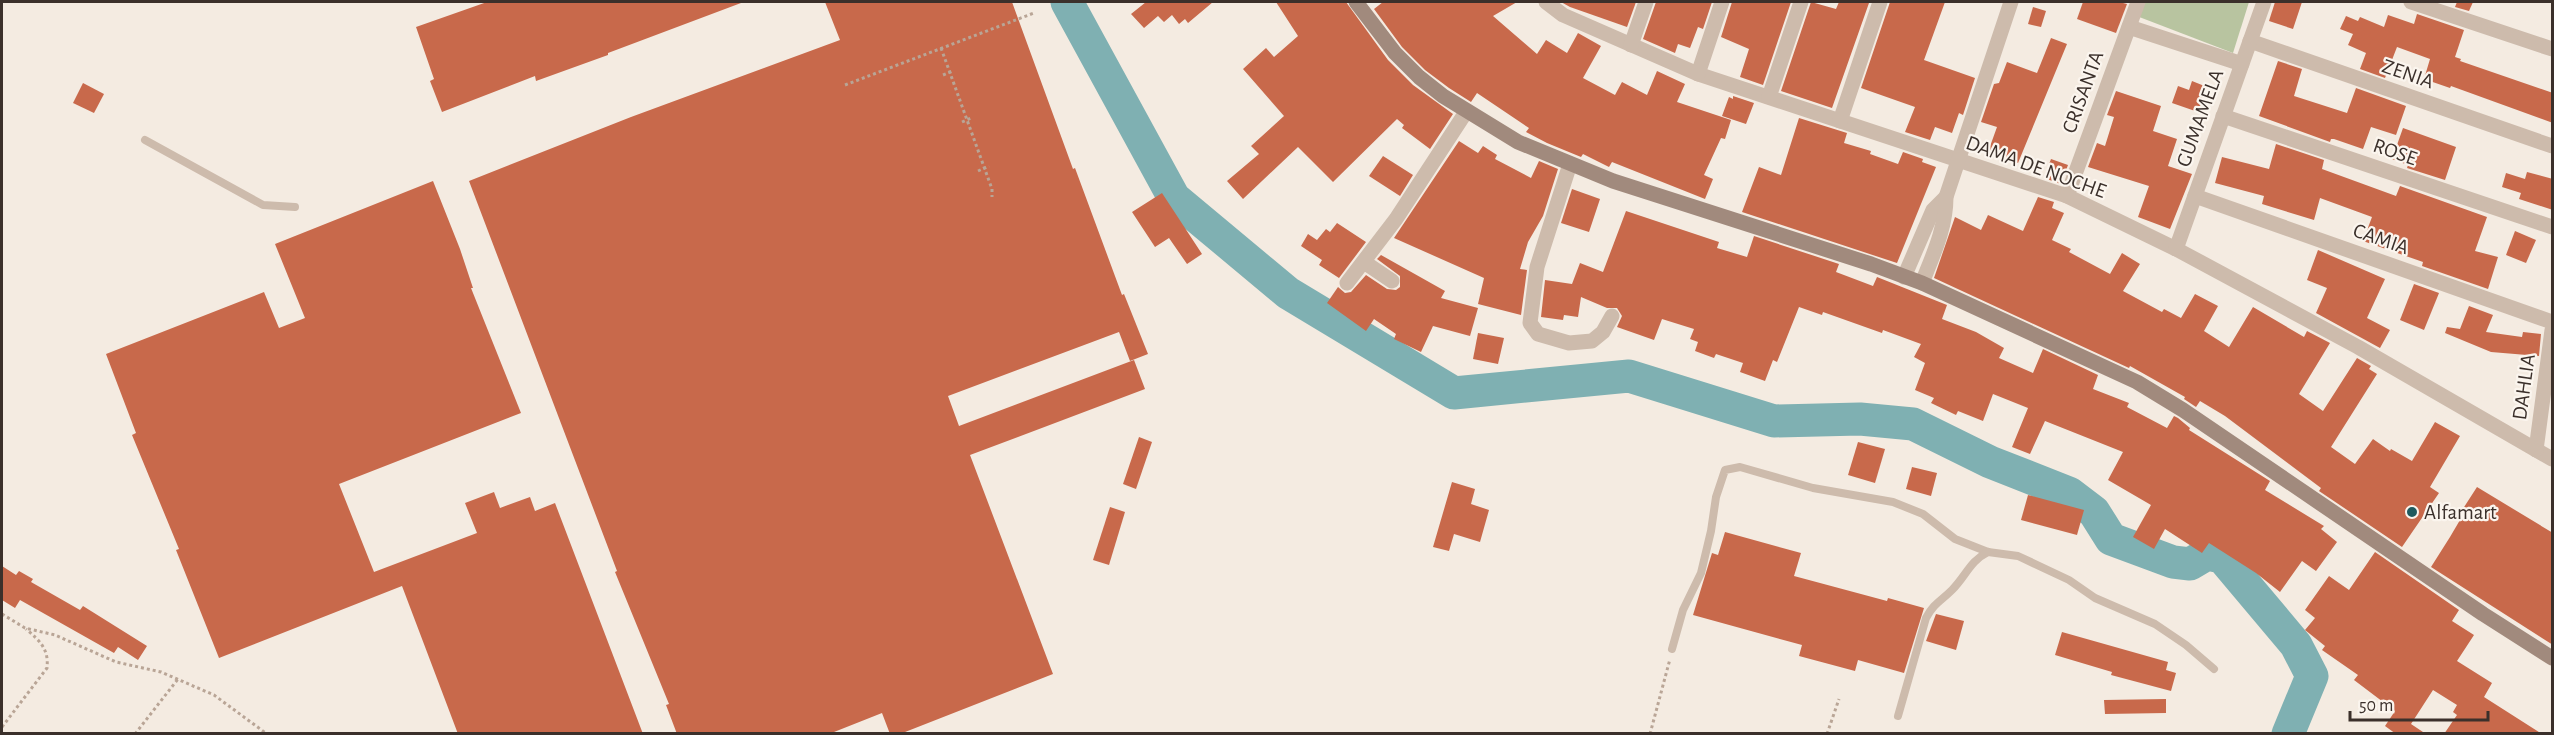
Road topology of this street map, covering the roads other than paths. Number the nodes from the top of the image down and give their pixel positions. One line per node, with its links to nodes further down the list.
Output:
1 (1356, 2): 19 (street)
2 (1546, 2): 11 (street, DAMA DE NOCHE)
3 (1646, 2): 14 (street)
4 (1722, 2): 17 (street)
5 (1801, 2): 18 (street)
6 (1880, 2): 21 (street)
7 (2011, 2): 24 (street)
8 (2138, 2): 12 (street, CRISANTA)
9 (2264, 2): 13 (street, GUMAMELA)
10 (2411, 2): 15 (street)
11 (1566, 8): 14 (street, DAMA DE NOCHE)
12 (2129, 27): 16 (street); 26 (street, CRISANTA)
13 (2250, 41): 16 (street, GUMAMELA); 23 (street, ZENIA)
14 (1631, 45): 17 (street, DAMA DE NOCHE)
15 (2553, 49)
16 (2242, 64): 20 (street, GUMAMELA)
17 (1698, 74): 18 (street, DAMA DE NOCHE)
18 (1769, 97): 21 (street, DAMA DE NOCHE)
19 (1466, 112): 25 (street); 33 (street)
20 (2223, 116): 27 (street, GUMAMELA); 30 (street, ROSE)
21 (1840, 121): 24 (street, DAMA DE NOCHE)
22 (145, 140): 29 (lane)
23 (2553, 146)
24 (1958, 161): 26 (street, DAMA DE NOCHE); 28 (street)
25 (1570, 164): 35 (street); 39 (street)
26 (2067, 196): 31 (street, DAMA DE NOCHE)
27 (2195, 196): 31 (street, GUMAMELA); 40 (street, CAMIA)
28 (1946, 197): 32 (street); 34 (street)
29 (295, 207)
30 (2553, 227)
31 (2176, 249): 42 (street, DAMA DE NOCHE)
32 (1912, 256): 34 (street); 35 (street)
33 (1364, 262): 36 (street); 37 (street)
34 (1930, 262): 38 (street)
35 (1904, 277): 38 (street)
36 (1392, 281)
37 (1347, 283)
38 (1922, 283): 46 (street)
39 (1612, 316)
40 (2553, 322)
41 (2553, 330): 42 (street, DAHLIA)
42 (2536, 450): 43 (street, DAMA DE NOCHE)
43 (2553, 459)
44 (1988, 552): 45 (lane); 47 (lane); 48 (lane)
45 (1672, 649)
46 (2553, 658)
47 (2214, 669)
48 (1898, 716)

